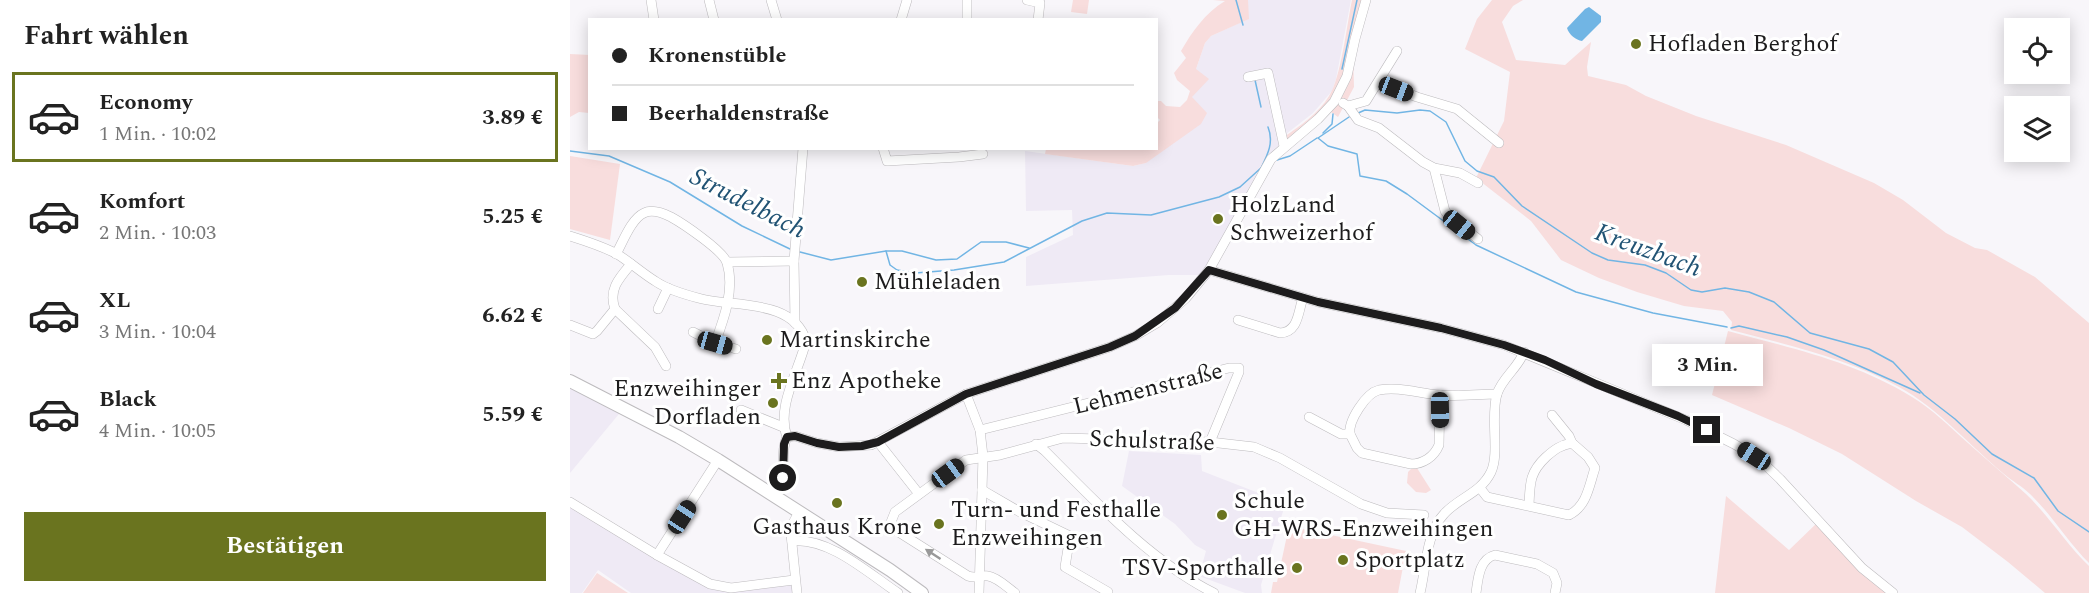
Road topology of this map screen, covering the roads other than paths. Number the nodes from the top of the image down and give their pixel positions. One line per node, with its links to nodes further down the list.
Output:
1 (651, 0): 8 (street)
2 (709, 0): 9 (street)
3 (771, 0): 10 (street)
4 (907, 0): 11 (street)
5 (967, 0): 12 (street)
6 (1027, 0): 13 (street)
7 (1366, 0): 17 (street)
8 (654, 18)
9 (714, 18)
10 (776, 18)
11 (902, 18)
12 (967, 18)
13 (1038, 18)
14 (1397, 51): 16 (street)
15 (1253, 76): 20 (street)
16 (1379, 82): 18 (street); 19 (street)
17 (1336, 99): 18 (street); 20 (street)
18 (1349, 108): 24 (street)
19 (1499, 143)
20 (1284, 146): 32 (street)
21 (804, 150): 28 (street)
22 (884, 150): 23 (street)
23 (983, 154)
24 (1434, 168): 25 (street); 27 (street)
25 (1478, 183)
26 (570, 236): 29 (street)
27 (1478, 239)
28 (795, 253): 30 (street); 39 (street)
29 (616, 254): 30 (street); 31 (street)
30 (727, 262): 35 (street)
31 (631, 264): 33 (street); 36 (street)
32 (1209, 270): 34 (street); 47 (street)
33 (668, 288): 35 (street); 37 (street)
34 (1303, 298): 38 (street); 44 (street)
35 (727, 303): 39 (street); 42 (street)
36 (615, 309): 40 (street); 45 (street)
37 (658, 309)
38 (1238, 320)
39 (795, 323): 53 (street)
40 (570, 325)
41 (693, 332): 42 (street)
42 (715, 343): 43 (street)
43 (736, 349)
44 (1524, 352): 48 (street); 87 (street)
45 (666, 366)
46 (570, 381): 62 (main road)
47 (966, 394): 54 (street); 57 (street)
48 (1497, 394): 49 (street); 63 (street)
49 (1440, 395): 55 (street); 55 (street)
50 (741, 410): 53 (street)
51 (1552, 415): 60 (street)
52 (1309, 417): 55 (street)
53 (783, 427): 56 (street)
54 (980, 430): 58 (street, Lehmenstraße); 61 (street)
55 (1350, 434)
56 (787, 437): 57 (street); 66 (street)
57 (878, 442): 65 (street)
58 (1209, 442): 59 (street, Schulstraße); 70 (street, Schulstraße)
59 (1036, 444): 61 (street, Schulstraße); 83 (street)
60 (1572, 444): 68 (street); 68 (street)
61 (983, 456): 64 (street); 65 (street, Schulstraße)
62 (718, 460): 66 (main road); 74 (street)
63 (1480, 488): 68 (street); 84 (street)
64 (982, 490): 71 (street); 75 (street)
65 (919, 494): 75 (street, Schulstraße, one-way to 65)
66 (773, 495): 69 (main road)
67 (570, 502): 74 (street)
68 (1528, 506)
69 (799, 512): 72 (street); 80 (main road)
70 (1424, 515)
71 (1070, 536): 73 (street); 77 (street)
72 (792, 541): 76 (street); 79 (street)
73 (1087, 543)
74 (657, 555): 76 (street)
75 (980, 578): 81 (street); 82 (street)
76 (794, 580): 78 (street)
77 (1108, 592)
78 (796, 593)
79 (898, 593)
80 (922, 593)
81 (979, 593)
82 (1015, 593)
83 (1214, 593)
84 (1420, 593)
85 (1476, 593): 86 (street)
86 (1555, 593)
87 (1893, 593)

